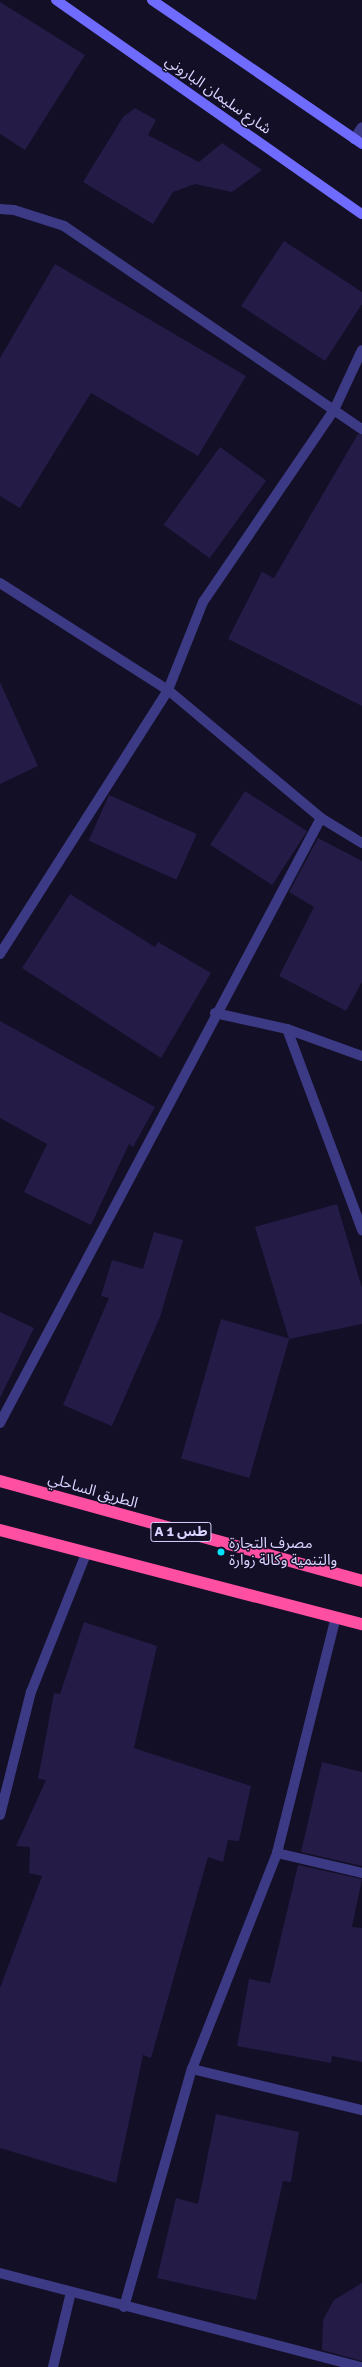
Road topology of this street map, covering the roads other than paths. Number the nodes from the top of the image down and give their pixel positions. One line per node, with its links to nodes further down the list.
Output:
1 (56, 0): 6 (street, شارع سليمان الباروني)
2 (152, 0): 4 (street)
3 (362, 127): 4 (street)
4 (358, 142)
5 (0, 209): 8 (street)
6 (362, 214)
7 (362, 350): 8 (street)
8 (334, 410): 9 (street); 11 (street)
9 (362, 429)
10 (0, 583): 11 (street)
11 (168, 690): 12 (street); 14 (street)
12 (321, 818): 13 (street); 15 (street)
13 (362, 843)
14 (0, 954)
15 (215, 1013): 16 (street); 19 (street)
16 (287, 1029): 17 (street); 18 (street)
17 (362, 1056)
18 (362, 1230)
19 (0, 1423)
20 (0, 1481): 23 (highway, الطريق الساحلي / A 1 طس)
21 (0, 1530): 22 (highway)
22 (86, 1554): 24 (highway); 26 (street)
23 (362, 1581)
24 (336, 1617): 25 (highway); 27 (street)
25 (362, 1624)
26 (0, 1815)
27 (277, 1853): 28 (street); 29 (street)
28 (362, 1873)
29 (192, 2070): 30 (street); 33 (street)
30 (362, 2110)
31 (0, 2273): 32 (street)
32 (71, 2292): 33 (street); 34 (street)
33 (124, 2307): 35 (street)
34 (54, 2367)
35 (360, 2367)

